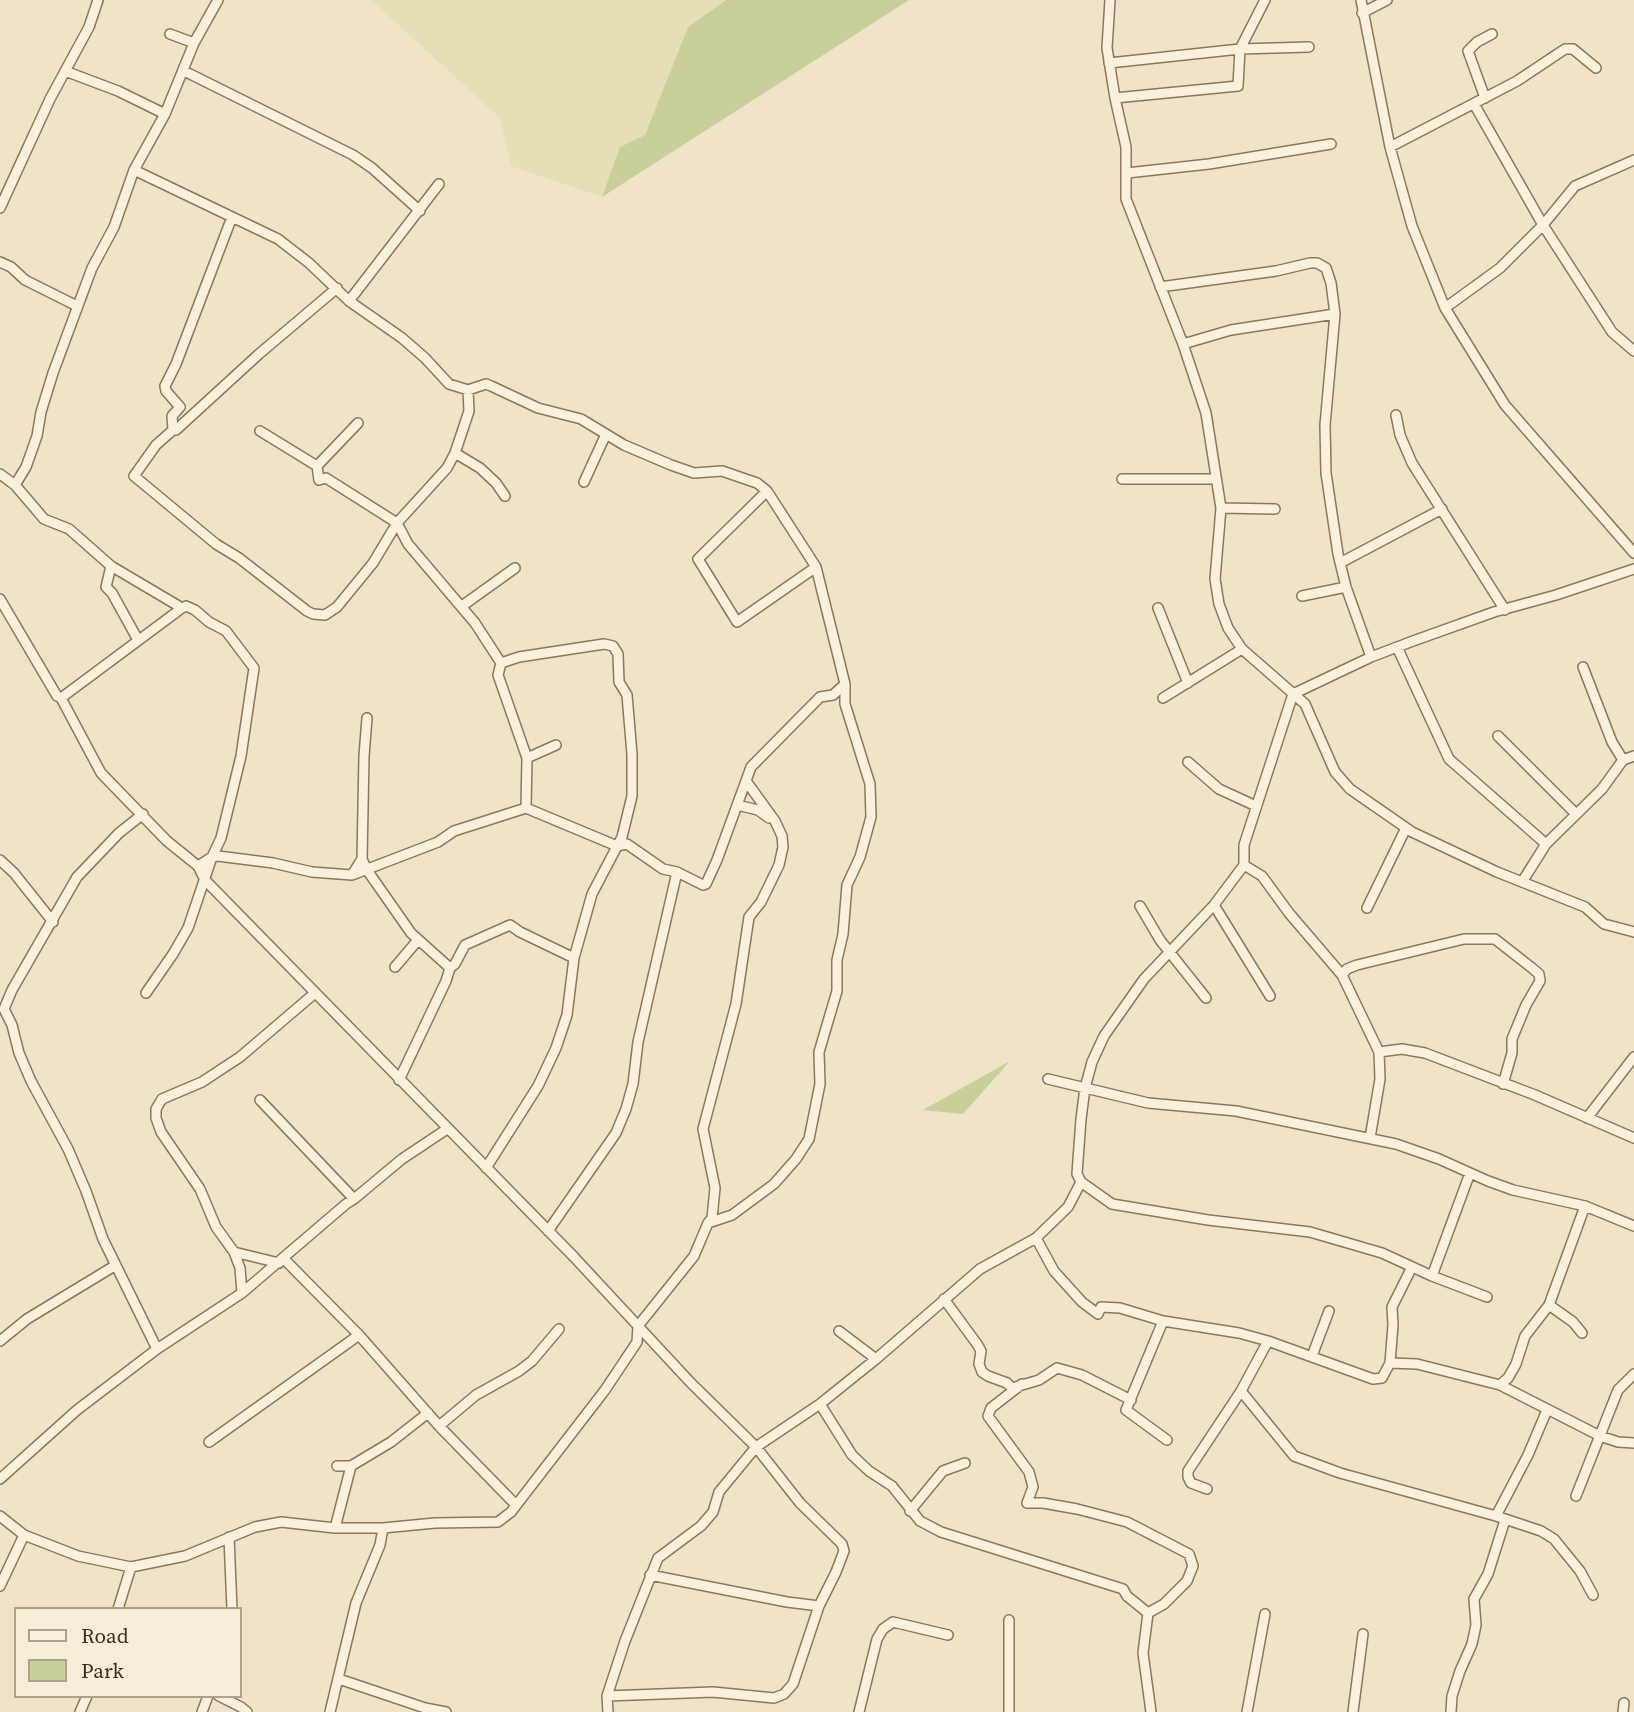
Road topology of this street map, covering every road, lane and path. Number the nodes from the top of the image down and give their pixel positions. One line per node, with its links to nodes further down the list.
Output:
1 (98, 0): 15 (street)
2 (218, 0): 10 (street)
3 (1110, 0): 13 (street)
4 (1265, 0): 12 (street)
5 (1361, 0): 7 (street)
6 (1387, 0): 7 (street)
7 (1362, 13): 22 (street)
8 (170, 34): 10 (street)
9 (1492, 34): 18 (street)
10 (194, 43): 16 (street)
11 (1308, 47): 12 (street)
12 (1240, 49): 13 (street); 17 (street)
13 (1109, 63): 17 (street)
14 (1597, 68): 18 (street)
15 (65, 71): 20 (street); 27 (street)
16 (184, 71): 20 (street); 28 (street)
17 (1115, 98): 25 (street)
18 (1485, 98): 19 (street)
19 (1474, 104): 22 (street); 30 (street)
20 (165, 114): 24 (street)
21 (1331, 144): 25 (street)
22 (1390, 147): 36 (street)
23 (1634, 159): 30 (street)
24 (134, 170): 29 (street); 35 (street)
25 (1128, 173): 32 (street)
26 (439, 184): 28 (street)
27 (0, 208)
28 (420, 211): 34 (street)
29 (232, 217): 33 (street); 43 (street)
30 (1543, 225): 36 (street); 39 (street)
31 (0, 262): 35 (street)
32 (1160, 287): 37 (street); 38 (street)
33 (337, 288): 34 (street); 43 (street)
34 (349, 301): 40 (street)
35 (77, 306): 52 (street)
36 (1445, 308): 59 (street)
37 (1335, 314): 38 (street); 60 (street)
38 (1183, 344): 50 (street)
39 (1634, 351)
40 (468, 390): 45 (street); 46 (street)
41 (1396, 415): 57 (street)
42 (358, 423): 47 (street)
43 (173, 430): 58 (street)
44 (260, 431): 47 (street)
45 (606, 434): 51 (street); 53 (street)
46 (455, 453): 54 (street); 58 (street)
47 (317, 466): 58 (street)
48 (0, 474): 52 (street)
49 (1122, 479): 50 (street)
50 (1216, 480): 55 (street)
51 (584, 482)
52 (15, 485): 61 (street)
53 (767, 491): 62 (street); 62 (street)
54 (505, 496)
55 (1221, 508): 56 (street); 74 (street)
56 (1275, 509)
57 (1442, 509): 60 (street); 71 (street)
58 (397, 523): 68 (street)
59 (1634, 553)
60 (1340, 563): 65 (street)
61 (111, 566): 69 (street); 72 (street)
62 (816, 567): 79 (street)
63 (515, 568): 68 (street)
64 (1634, 569): 71 (street)
65 (1346, 587): 66 (street); 75 (street)
66 (1302, 596)
67 (0, 599): 81 (street)
68 (462, 607): 76 (street)
69 (182, 608): 72 (street); 100 (street)
70 (1158, 608): 78 (street)
71 (1505, 610): 73 (street)
72 (138, 640): 81 (street)
73 (1398, 647): 75 (street); 98 (street)
74 (1242, 649): 78 (street); 80 (street)
75 (1371, 657): 80 (street)
76 (501, 663): 87 (street); 99 (street)
77 (1583, 667): 88 (street)
78 (1188, 683): 82 (street)
79 (845, 684): 90 (street); 144 (street)
80 (1293, 694): 92 (street); 97 (street)
81 (61, 698): 95 (street)
82 (1163, 698)
83 (367, 718): 101 (street)
84 (1498, 736): 94 (street)
85 (556, 745): 87 (street)
86 (1634, 756): 88 (street)
87 (527, 758): 93 (street)
88 (1623, 760): 94 (street)
89 (1188, 762): 92 (street)
90 (746, 781): 91 (street); 96 (street)
91 (737, 805): 96 (street); 106 (street)
92 (1256, 806): 103 (street)
93 (526, 808): 99 (street); 105 (street)
94 (1575, 813): 98 (street)
95 (143, 814): 104 (street); 113 (street)
96 (776, 823): 144 (street)
97 (1406, 828): 109 (street); 112 (street)
98 (1546, 844): 109 (street)
99 (617, 846): 106 (street); 117 (street)
100 (212, 857): 104 (street); 107 (street); 108 (street)
101 (362, 859): 105 (street); 107 (street)
102 (0, 860): 113 (street)
103 (1244, 865): 110 (street); 120 (street)
104 (198, 866): 108 (street)
105 (367, 870): 107 (street); 115 (street)
106 (677, 872): 146 (street)
107 (352, 875)
108 (205, 880): 123 (street); 124 (street)
109 (1522, 882): 114 (street)
110 (1214, 905): 116 (street); 125 (street)
111 (1140, 906): 116 (street)
112 (1367, 908)
113 (52, 922): 122 (street)
114 (1634, 932)
115 (418, 940): 118 (street); 119 (street)
116 (1170, 953): 126 (street); 133 (street)
117 (574, 958): 119 (street); 139 (street)
118 (395, 967)
119 (450, 968): 131 (street)
120 (1342, 975): 128 (street); 132 (street)
121 (0, 989): 122 (street); 127 (street)
122 (12, 990): 127 (street)
123 (146, 993)
124 (315, 993): 131 (street); 148 (street)
125 (1270, 996)
126 (1206, 998)
127 (6, 1001): 150 (street)
128 (1379, 1052): 132 (street); 137 (street)
129 (1634, 1056): 135 (street)
130 (1048, 1079): 133 (street)
131 (398, 1080): 136 (street)
132 (1503, 1084): 135 (street)
133 (1085, 1087): 137 (street); 141 (street)
134 (260, 1100): 142 (street)
135 (1587, 1118): 138 (street)
136 (447, 1129): 139 (street); 142 (street)
137 (1370, 1138): 140 (street)
138 (1634, 1138)
139 (486, 1168): 146 (street)
140 (1470, 1173): 143 (street); 152 (street)
141 (1081, 1182): 147 (street); 151 (street)
142 (354, 1199): 149 (street)
143 (1585, 1206): 145 (street); 156 (street)
144 (708, 1223): 159 (street)
145 (1634, 1226)
146 (548, 1231): 159 (street)
147 (1036, 1238): 155 (street); 158 (street)
148 (234, 1252): 149 (street); 153 (street)
149 (281, 1261): 153 (street); 163 (street)
150 (116, 1265): 164 (street); 166 (street)
151 (1412, 1267): 152 (street); 169 (street)
152 (1432, 1276): 154 (street)
153 (242, 1293): 166 (street)
154 (1487, 1297)
155 (944, 1299): 168 (street); 171 (street)
156 (1549, 1305): 162 (street); 172 (street)
157 (1329, 1311): 167 (street)
158 (1163, 1321): 165 (street); 174 (street)
159 (638, 1326): 183 (street); 190 (street)
160 (559, 1329): 178 (street)
161 (839, 1331): 168 (street)
162 (1582, 1333)
163 (359, 1335): 177 (street); 181 (street)
164 (0, 1341)
165 (1268, 1341): 167 (street); 173 (street)
166 (157, 1349): 187 (street)
167 (1312, 1356): 169 (street)
168 (876, 1359): 175 (street)
169 (1390, 1363): 172 (street)
170 (1634, 1374): 179 (street)
171 (1022, 1384): 174 (street); 205 (street)
172 (1500, 1385): 176 (street)
173 (1241, 1391): 188 (street); 193 (street)
174 (1131, 1400): 180 (street)
175 (820, 1404): 183 (street); 191 (street)
176 (1547, 1410): 179 (street); 193 (street)
177 (428, 1413): 178 (street); 186 (street)
178 (439, 1426): 190 (street)
179 (1600, 1436): 182 (street); 189 (street)
180 (1167, 1440)
181 (209, 1442)
182 (1634, 1443)
183 (756, 1447): 199 (street); 202 (street)
184 (965, 1464): 191 (street)
185 (337, 1466): 186 (street)
186 (351, 1466): 194 (street)
187 (0, 1479)
188 (1207, 1489)
189 (1576, 1496)
190 (516, 1505): 195 (street)
191 (910, 1511): 205 (street)
192 (0, 1516): 196 (street)
193 (1501, 1518): 201 (street); 222 (street)
194 (335, 1528): 195 (street); 197 (street)
195 (383, 1528): 210 (street)
196 (24, 1535): 198 (street); 200 (street)
197 (229, 1537): 198 (street); 204 (street)
198 (131, 1567): 203 (street)
199 (650, 1575): 202 (street); 211 (street)
200 (0, 1586)
201 (1593, 1595)
202 (819, 1605): 211 (street)
203 (119, 1607)
204 (232, 1607)
205 (1148, 1613): 219 (street)
206 (1265, 1614): 220 (street)
207 (1009, 1620): 218 (street)
208 (948, 1634): 217 (street)
209 (1363, 1634): 221 (street)
210 (339, 1679): 214 (street); 215 (street)
211 (607, 1696): 216 (street)
212 (223, 1698): 213 (street)
213 (247, 1712)
214 (330, 1712)
215 (446, 1712)
216 (608, 1712)
217 (859, 1712)
218 (1009, 1712)
219 (1150, 1712)
220 (1247, 1712)
221 (1353, 1712)
222 (1451, 1712)

